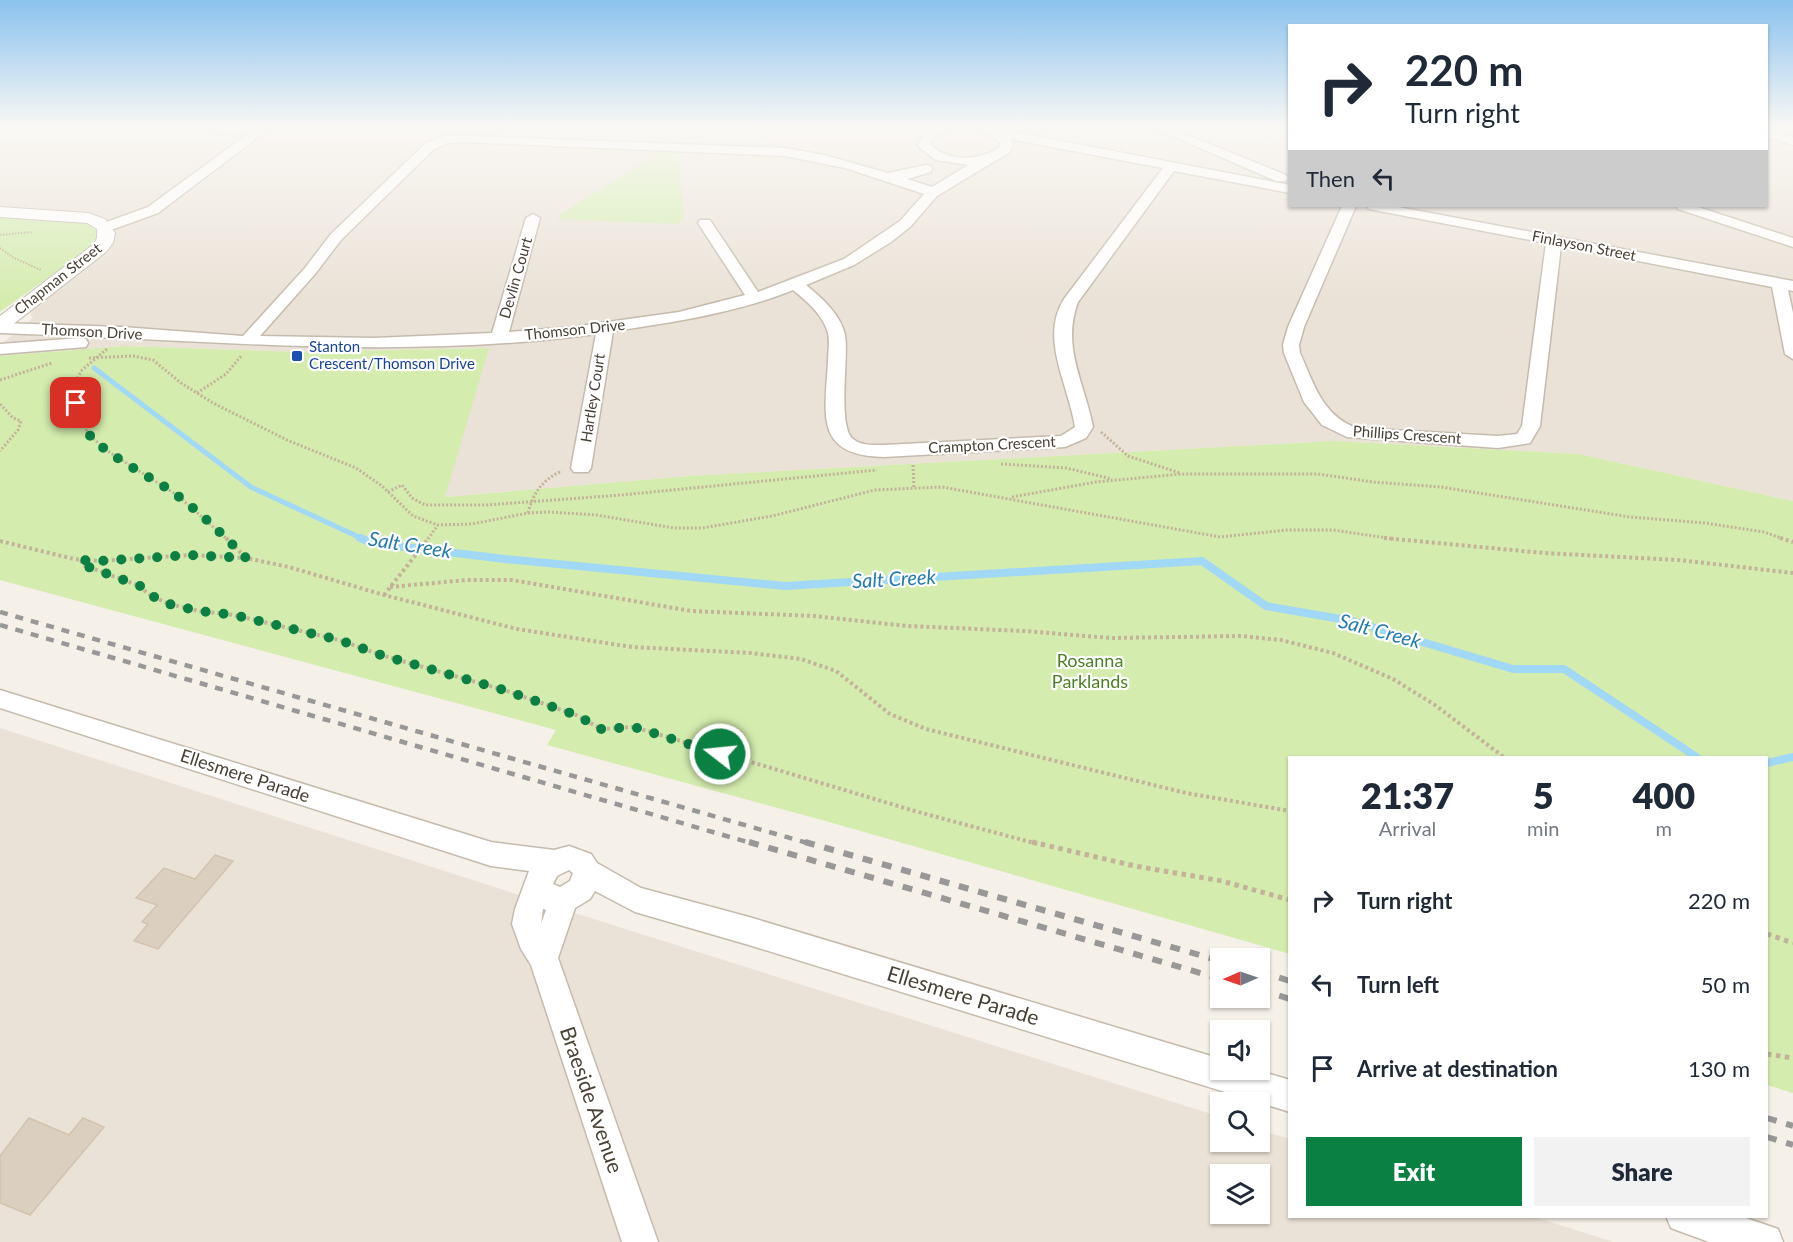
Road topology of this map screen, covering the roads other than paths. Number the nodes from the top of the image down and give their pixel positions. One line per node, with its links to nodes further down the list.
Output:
1 (185, 186): 8 (street, Chapman Street)
2 (387, 186): 20 (street)
3 (918, 186): 7 (street)
4 (930, 186): 7 (street)
5 (944, 186): 7 (street, Thomson Drive)
6 (1156, 186): 21 (street, Crampton Crescent)
7 (932, 193): 21 (street, Thomson Drive)
8 (169, 198): 13 (street, Chapman Street); 16 (street, Chapman Street)
9 (1349, 207): 17 (street, Phillips Crescent)
10 (1379, 207): 17 (street, Finlayson Street)
11 (1686, 207): 18 (street)
12 (0, 212): 13 (street)
13 (88, 218): 16 (street)
14 (533, 218): 28 (street, Devlin Court)
15 (705, 223): 23 (street)
16 (106, 227): 19 (street, Chapman Street)
17 (1554, 240): 22 (street, Finlayson Street)
18 (1793, 243)
19 (74, 267): 24 (street); 25 (street, Chapman Street)
20 (310, 271): 29 (street); 30 (street)
21 (796, 285): 23 (street, Thomson Drive)
22 (1786, 285): 32 (street)
23 (755, 298): 26 (street, Thomson Drive)
24 (0, 316)
25 (0, 326): 27 (street, Thomson Drive)
26 (605, 328): 28 (street, Thomson Drive); 33 (street, Hartley Court)
27 (183, 338): 29 (street, Thomson Drive); 31 (street, Thomson Drive)
28 (499, 338): 30 (street, Thomson Drive)
29 (250, 341): 30 (street, Thomson Drive)
30 (273, 342)
31 (0, 349)
32 (1793, 354)
33 (581, 468)
34 (0, 699): 35 (street, Ellesmere Parade)
35 (490, 854): 36 (street, Ellesmere Parade); 38 (street, Ellesmere Parade)
36 (554, 862): 37 (street); 38 (street)
37 (587, 872): 38 (street); 39 (street, Ellesmere Parade)
38 (554, 893): 39 (street, Ellesmere Parade); 42 (street, Braeside Avenue)
39 (635, 899): 40 (street, Ellesmere Parade)
40 (1288, 1095)
41 (1689, 1218): 43 (street)
42 (640, 1242)
43 (1765, 1242)

